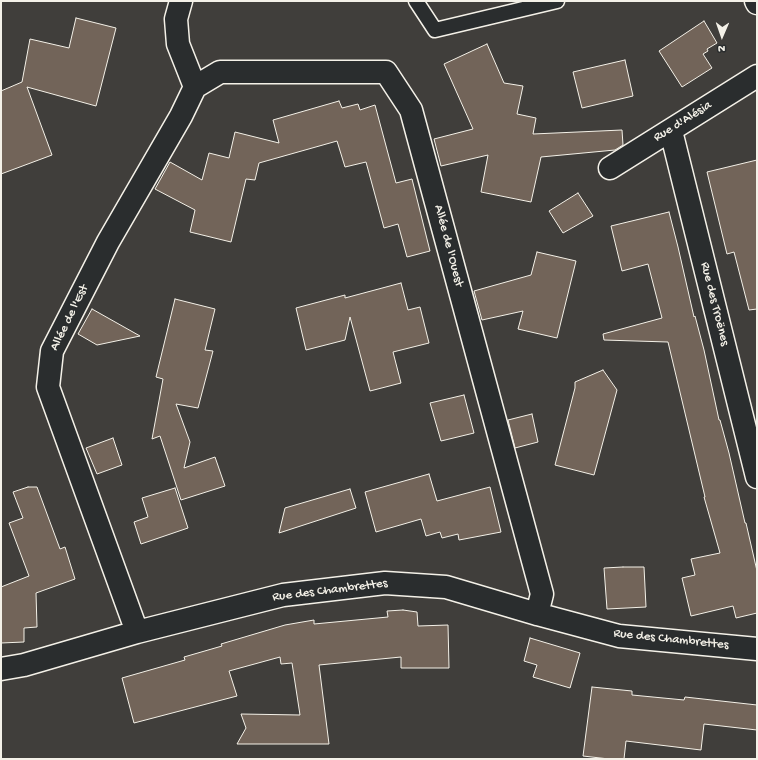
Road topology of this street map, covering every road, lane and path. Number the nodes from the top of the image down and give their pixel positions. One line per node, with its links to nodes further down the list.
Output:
1 (181, 1): 5 (street)
2 (416, 1): 3 (lane)
3 (556, 1)
4 (757, 76): 6 (street, Rue d'Alésia)
5 (195, 87): 9 (street, Allée de l'Ouest); 10 (street, Allée de l'Est)
6 (670, 131): 7 (street, Rue d'Alésia); 8 (street, Rue des Troënes)
7 (610, 168)
8 (757, 477)
9 (537, 614): 10 (street, Rue des Chambrettes); 11 (street, Rue des Chambrettes)
10 (137, 632): 12 (street, Rue des Chambrettes)
11 (757, 649)
12 (1, 668)

